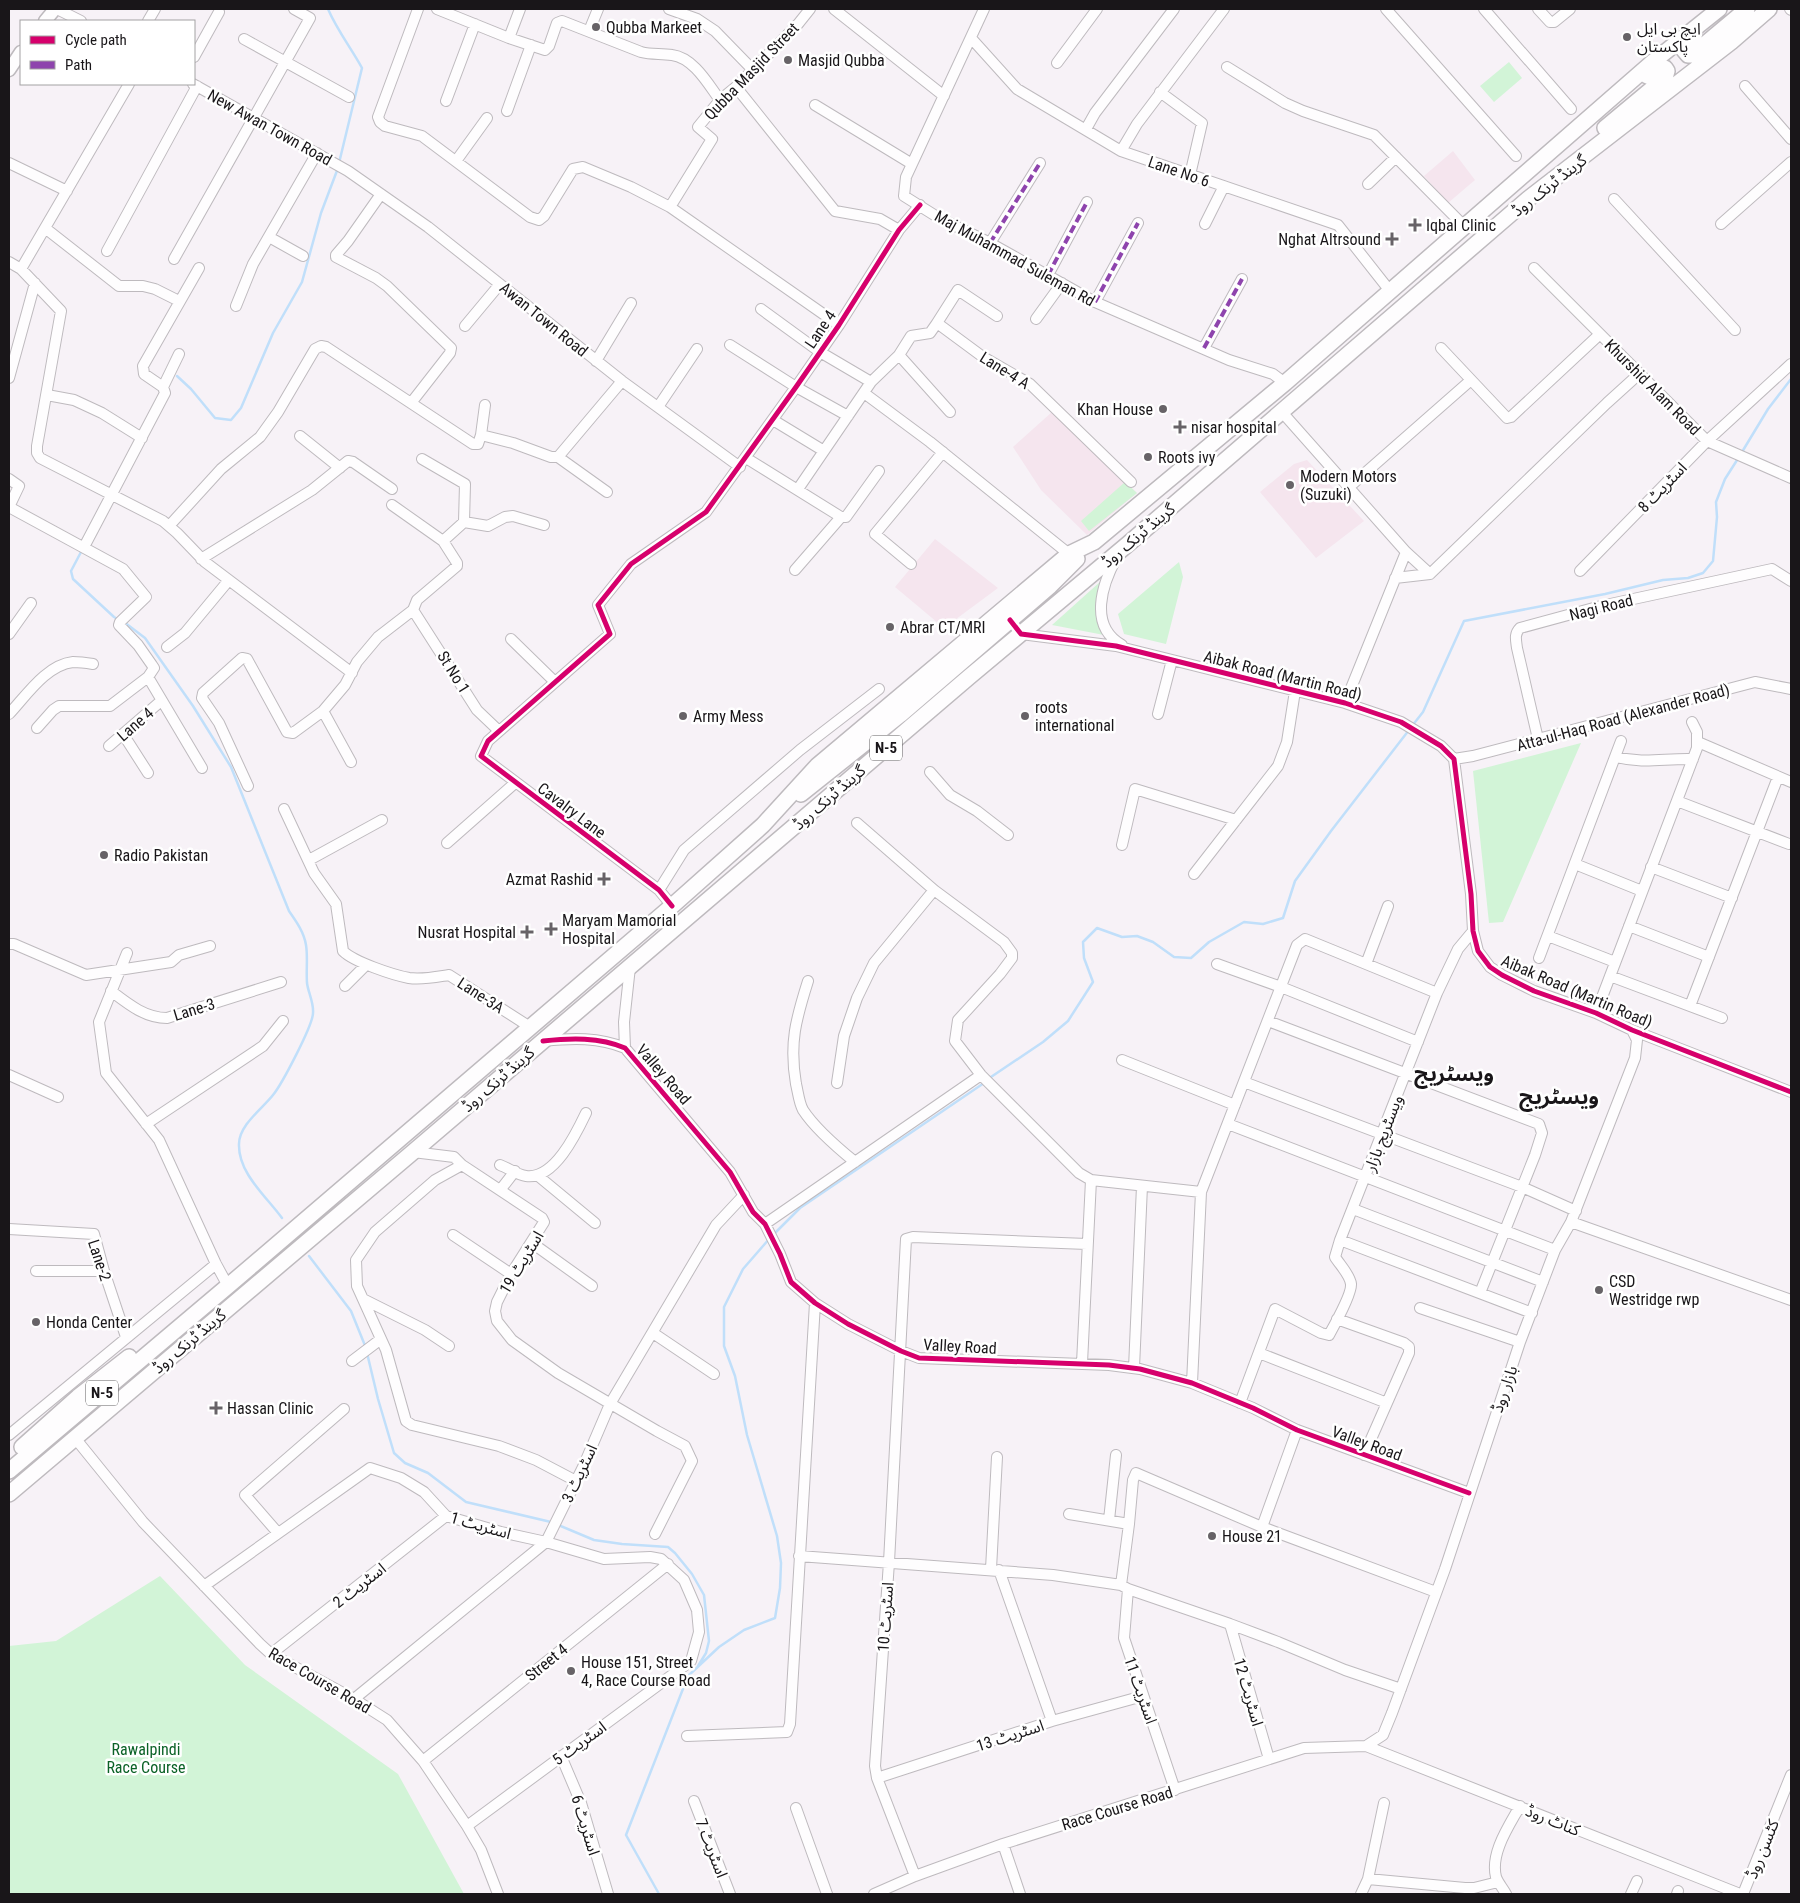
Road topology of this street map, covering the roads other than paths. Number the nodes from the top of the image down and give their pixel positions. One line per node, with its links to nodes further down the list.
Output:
1 (56, 9): 23 (main road); 24 (street)
2 (155, 9): 25 (street)
3 (294, 9): 34 (street)
4 (418, 9): 60 (street)
5 (437, 9): 26 (street)
6 (520, 9): 28 (street)
7 (598, 9): 27 (street)
8 (669, 9): 38 (street)
9 (810, 9): 38 (street, Qubba Masjid Street)
10 (834, 9): 44 (street)
11 (984, 9): 29 (street, Maj Muhammad Suleman Rd)
12 (1097, 9): 35 (street)
13 (1174, 9): 53 (street)
14 (1224, 9): 43 (street)
15 (1386, 9): 58 (street)
16 (1484, 9): 49 (street)
17 (1538, 9): 18 (street)
18 (1570, 9)
19 (1747, 9): 21 (highway)
20 (1769, 9): 71 (highway, گرینڈ ٹرنک روڈ / N-5)
21 (1718, 10): 55 (highway, گرینڈ ٹرنک روڈ / N-5)
22 (219, 12): 33 (street)
23 (47, 20)
24 (79, 20)
25 (149, 20)
26 (475, 24): 28 (street); 47 (street)
27 (589, 31): 31 (street); 46 (street)
28 (509, 38): 31 (street)
29 (971, 38): 44 (street, Maj Muhammad Suleman Rd); 53 (street, Lane No 6)
30 (244, 39): 34 (street)
31 (531, 45): 50 (street)
32 (20, 54): 37 (main road)
33 (195, 55)
34 (285, 62): 45 (street); 51 (street)
35 (1057, 63)
36 (1227, 67): 59 (street)
37 (9, 70)
38 (752, 70): 41 (street, Qubba Masjid Street)
39 (128, 85): 69 (street)
40 (195, 85): 51 (street, New Awan Town Road); 84 (street)
41 (736, 86): 46 (street, Qubba Masjid Street); 81 (street)
42 (1745, 86): 54 (street)
43 (1160, 92): 56 (street); 66 (street)
44 (944, 96): 64 (street, Maj Muhammad Suleman Rd)
45 (348, 97)
46 (720, 100): 75 (street, Qubba Masjid Street)
47 (446, 101)
48 (815, 105): 64 (street)
49 (1571, 109)
50 (507, 111)
51 (253, 118): 57 (street, New Awan Town Road); 86 (street)
52 (487, 118): 60 (street)
53 (1086, 129): 56 (street, Lane No 6)
54 (1791, 139)
55 (1560, 142): 71 (highway); 79 (highway, گرینڈ ٹرنک روڈ / N-5)
56 (1121, 151): 66 (street, Lane No 6)
57 (317, 153): 65 (street, New Awan Town Road); 82 (street)
58 (1516, 156)
59 (1396, 157): 67 (street); 79 (street)
60 (456, 161): 75 (street)
61 (1791, 162): 78 (street)
62 (9, 163): 69 (street)
63 (1040, 163): 83 (street)
64 (912, 164): 74 (street, Maj Muhammad Suleman Rd)
65 (348, 171): 70 (street, Awan Town Road)
66 (1190, 175): 68 (street, Lane No 6)
67 (1368, 184)
68 (1224, 186): 77 (street); 96 (street, Lane No 6)
69 (66, 191): 80 (street)
70 (381, 194): 95 (street, Awan Town Road); 128 (street)
71 (1528, 199): 131 (highway, گرینڈ ٹرنک روڈ / N-5)
72 (1614, 199): 107 (street)
73 (1087, 202): 91 (street)
74 (920, 205): 81 (street, Lane 4); 83 (street, Maj Muhammad Suleman Rd)
75 (670, 207): 105 (street)
76 (1138, 223): 98 (street)
77 (1205, 224)
78 (1722, 224)
79 (1464, 226): 96 (highway, گرینڈ ٹرنک روڈ / N-5)
80 (45, 228): 90 (street); 97 (street)
81 (899, 230): 105 (street, Lane 4)
82 (269, 237): 85 (street); 100 (street)
83 (990, 243): 91 (street, Maj Muhammad Suleman Rd)
84 (107, 251)
85 (303, 256)
86 (174, 259)
87 (9, 262): 90 (street)
88 (199, 268): 97 (street)
89 (1534, 268): 108 (street, Khurshid Alam Road)
90 (21, 269): 93 (street)
91 (1048, 275): 94 (street, Maj Muhammad Suleman Rd)
92 (1242, 279): 110 (street)
93 (34, 283): 119 (street); 127 (street)
94 (1062, 283): 98 (street, Maj Muhammad Suleman Rd); 103 (street)
95 (500, 284): 106 (street); 116 (street, Awan Town Road)
96 (1390, 291): 123 (highway, گرینڈ ٹرنک روڈ / N-5)
97 (179, 301): 124 (street)
98 (1095, 302): 110 (street, Maj Muhammad Suleman Rd)
99 (631, 304): 116 (street)
100 (236, 306)
101 (760, 309): 113 (street)
102 (997, 316): 104 (street)
103 (1036, 319)
104 (937, 323): 115 (street); 149 (street, Lane-4 A)
105 (839, 325): 113 (street, Lane 4)
106 (465, 326)
107 (1735, 330)
108 (1600, 334): 118 (street, Khurshid Alam Road); 120 (street)
109 (730, 345): 125 (street)
110 (1204, 348): 123 (street, Maj Muhammad Suleman Rd)
111 (1441, 348): 120 (street)
112 (697, 349): 130 (street)
113 (820, 352): 122 (street); 125 (street, Lane 4)
114 (179, 354): 124 (street)
115 (899, 355): 122 (street); 132 (street)
116 (596, 361): 121 (street, Awan Town Road)
117 (1791, 364): 138 (street, اسٹریٹ 8)
118 (1639, 374): 138 (street, Khurshid Alam Road); 171 (street)
119 (9, 378)
120 (1471, 380): 150 (street)
121 (622, 381): 130 (street, Awan Town Road); 141 (street)
122 (871, 382): 126 (street)
123 (1285, 383): 162 (highway, گرینڈ ٹرنک روڈ / N-5)
124 (163, 387): 137 (street)
125 (796, 387): 133 (street); 134 (street, Lane 4)
126 (864, 393): 133 (street); 140 (street)
127 (46, 395): 137 (street); 154 (street)
128 (410, 403): 135 (street); 160 (street)
129 (485, 405): 135 (street)
130 (658, 407): 144 (street, Awan Town Road)
131 (1281, 411): 150 (street); 163 (highway, گرینڈ ٹرنک روڈ / N-5)
132 (950, 412)
133 (848, 416): 139 (street)
134 (773, 420): 139 (street); 142 (street, Lane 4)
135 (481, 435): 141 (street)
136 (300, 436): 145 (street)
137 (142, 438): 154 (street)
138 (1707, 441): 147 (street, Khurshid Alam Road); 170 (street, اسٹریٹ 8)
139 (824, 451): 152 (street)
140 (943, 452): 166 (street); 168 (street)
141 (558, 457): 153 (street)
142 (746, 458): 144 (street, Lane 4); 152 (street)
143 (422, 459): 158 (street)
144 (740, 467): 187 (street)
145 (340, 468): 151 (street); 167 (street)
146 (879, 471): 157 (street)
147 (1791, 478)
148 (9, 479): 156 (street)
149 (1131, 482)
150 (1348, 488): 165 (street)
151 (392, 489)
152 (798, 489): 157 (street)
153 (607, 492)
154 (112, 495): 160 (street); 164 (street)
155 (392, 506): 161 (street)
156 (9, 507): 164 (street)
157 (841, 517): 169 (street)
158 (464, 522): 159 (street); 161 (street)
159 (544, 525)
160 (169, 526): 167 (street)
161 (444, 541): 176 (street)
162 (1094, 542): 166 (highway, گرینڈ ٹرنک روڈ / N-5); 177 (highway, گرینڈ ٹرنک روڈ / N-5)
163 (1128, 544): 179 (highway, گرینڈ ٹرنک روڈ / N-5); 182 (street)
164 (84, 547): 186 (street)
165 (1406, 552): 171 (street); 172 (street)
166 (1069, 554): 220 (highway, گرینڈ ٹرنک روڈ / N-5)
167 (201, 559): 173 (street)
168 (911, 564)
169 (795, 570)
170 (1580, 571)
171 (1430, 574): 172 (street)
172 (1396, 578): 192 (street)
173 (229, 580): 181 (street); 185 (street)
174 (1791, 581): 200 (street, Nagi Road)
175 (31, 603): 178 (street)
176 (413, 610): 185 (street); 198 (street, St No 1)
177 (1010, 620): 179 (street); 220 (highway, گرینڈ ٹرنک روڈ / N-5)
178 (9, 634)
179 (1021, 634): 182 (street, Aibak Road (Martin Road)); 248 (highway, گرینڈ ٹرنک روڈ / N-5)
180 (511, 639): 187 (street)
181 (167, 647)
182 (1128, 649): 183 (street, Aibak Road (Martin Road))
183 (1172, 660): 190 (street, Aibak Road (Martin Road)); 195 (street)
184 (93, 664): 194 (street)
185 (352, 673): 193 (street)
186 (148, 677): 191 (street); 197 (street)
187 (554, 681): 198 (street)
188 (879, 688): 230 (street)
189 (1791, 689): 200 (street, Atta-ul-Haq Road (Alexander Road))
190 (1295, 691): 192 (street, Aibak Road (Martin Road)); 218 (street)
191 (161, 701): 199 (street, Lane 4); 208 (street)
192 (1345, 703): 205 (street, Aibak Road (Martin Road))
193 (323, 711): 207 (street); 214 (street)
194 (9, 714)
195 (1158, 714)
196 (1692, 722): 202 (street)
197 (37, 728)
198 (499, 731): 213 (street, Cavalry Lane)
199 (123, 734): 203 (street, Lane 4); 210 (street)
200 (1538, 739): 205 (street, Atta-ul-Haq Road (Alexander Road))
201 (1621, 741): 204 (street)
202 (1698, 742): 206 (street); 211 (street)
203 (108, 746)
204 (1616, 757): 206 (street); 227 (street)
205 (1454, 759): 237 (street, Aibak Road (Martin Road))
206 (1692, 759): 215 (street)
207 (351, 762)
208 (202, 768)
209 (930, 772): 222 (street)
210 (148, 773)
211 (1778, 777): 212 (street); 221 (street)
212 (1791, 782)
213 (515, 783): 223 (street); 230 (street, Cavalry Lane)
214 (248, 786)
215 (1676, 801): 221 (street); 228 (street)
216 (284, 809): 226 (street)
217 (382, 820): 226 (street)
218 (1236, 820): 225 (street); 229 (street)
219 (857, 823): 231 (street)
220 (763, 825): 234 (highway, گرینڈ ٹرنک روڈ / N-5)
221 (1757, 832): 224 (street); 233 (street)
222 (1008, 835)
223 (447, 843)
224 (1789, 844)
225 (1122, 845)
226 (309, 860): 247 (street, Lane-3A)
227 (1575, 864): 232 (street); 238 (street)
228 (1651, 867): 232 (street); 233 (street)
229 (1194, 874)
230 (659, 890): 234 (street, Cavalry Lane)
231 (934, 890): 270 (street); 272 (street)
232 (1642, 891): 236 (street)
233 (1732, 898): 242 (street)
234 (672, 906): 262 (highway, گرینڈ ٹرنک روڈ / N-5)
235 (1388, 906): 246 (street)
236 (1629, 926): 242 (street); 244 (street)
237 (1473, 931): 256 (street, ویسٹریج بازار); 258 (street, Aibak Road (Martin Road))
238 (1548, 936): 243 (street); 244 (street)
239 (9, 944): 249 (street)
240 (210, 946): 249 (street)
241 (127, 953): 249 (street)
242 (1709, 957): 257 (street)
243 (1539, 958)
244 (1615, 962): 250 (street)
245 (1217, 964): 254 (street)
246 (1366, 964): 254 (street); 256 (street)
247 (366, 965): 253 (street); 262 (street, Lane-3A)
248 (630, 967): 264 (highway, گرینڈ ٹرنک روڈ / N-5); 266 (street, Valley Road)
249 (120, 970): 255 (street)
250 (1610, 976): 257 (street); 258 (street)
251 (808, 981): 281 (street)
252 (281, 982): 255 (street, Lane-3)
253 (344, 986)
254 (1281, 987): 261 (street); 265 (street)
255 (111, 991): 277 (street)
256 (1437, 993): 265 (street, ویسٹریج بازار)
257 (1690, 1006): 259 (street)
258 (1596, 1013): 263 (street, Aibak Road (Martin Road))
259 (1722, 1018)
260 (283, 1021): 277 (street)
261 (1268, 1021): 268 (street); 271 (street)
262 (530, 1028): 311 (highway, گرینڈ ٹرنک روڈ / N-5)
263 (1632, 1030): 273 (street, Aibak Road (Martin Road)); 294 (street, بازار روڈ)
264 (543, 1041): 266 (street, Valley Road); 280 (highway, گرینڈ ٹرنک روڈ / N-5)
265 (1418, 1042): 268 (street, ویسٹریج بازار)
266 (625, 1048): 292 (street, Valley Road)
267 (1122, 1060): 275 (street)
268 (1407, 1072): 279 (street, ویسٹریج بازار); 289 (street)
269 (9, 1075): 274 (street)
270 (985, 1079): 281 (street); 287 (street)
271 (1244, 1082): 275 (street); 279 (street)
272 (837, 1083)
273 (1791, 1092)
274 (58, 1098)
275 (1235, 1105): 278 (street)
276 (586, 1113): 285 (street)
277 (146, 1124): 306 (street)
278 (1228, 1124): 286 (street); 291 (street)
279 (1382, 1134): 286 (street, ویسٹریج بازار); 289 (street)
280 (413, 1152): 282 (street, اسٹریٹ 19); 340 (highway, گرینڈ ٹرنک روڈ / N-5)
281 (855, 1162): 299 (street)
282 (462, 1165): 290 (street, اسٹریٹ 19); 314 (street)
283 (500, 1165): 284 (street)
284 (514, 1171): 285 (street); 290 (street)
285 (537, 1175): 296 (street)
286 (1366, 1176): 293 (street, ویسٹریج بازار); 298 (street)
287 (1090, 1180): 288 (street); 303 (street)
288 (1142, 1186): 291 (street); 330 (street)
289 (1522, 1187): 294 (street); 298 (street)
290 (501, 1189): 302 (street, اسٹریٹ 19)
291 (1201, 1192): 332 (street)
292 (744, 1195): 299 (street, Valley Road); 321 (street, اسٹریٹ 3)
293 (1353, 1209): 301 (street, ویسٹریج بازار); 305 (street)
294 (1576, 1211): 295 (street, بازار روڈ)
295 (1571, 1222): 304 (street, بازار روڈ); 315 (street)
296 (595, 1224)
297 (9, 1229): 308 (street, Lane-2)
298 (1504, 1230): 304 (street); 305 (street)
299 (770, 1233): 316 (street, Valley Road)
300 (453, 1235): 309 (street)
301 (1340, 1240): 313 (street); 320 (street, ویسٹریج بازار)
302 (532, 1243): 309 (street, اسٹریٹ 19); 312 (street)
303 (1087, 1244): 326 (street, اسٹریٹ 10); 329 (street)
304 (1555, 1250): 310 (street, بازار روڈ)
305 (1492, 1262): 310 (street); 313 (street)
306 (216, 1264): 311 (street); 322 (street)
307 (36, 1271): 308 (street)
308 (104, 1271): 322 (street, Lane-2)
309 (512, 1274): 335 (street, اسٹریٹ 19)
310 (1543, 1282): 318 (street, بازار روڈ)
311 (228, 1286): 319 (highway, گرینڈ ٹرنک روڈ / N-5)
312 (592, 1286)
313 (1480, 1293): 318 (street)
314 (363, 1299): 323 (street); 325 (street)
315 (1791, 1300)
316 (815, 1303): 326 (street, Valley Road); 357 (street)
317 (1420, 1308): 324 (street)
318 (1532, 1313): 324 (street, بازار روڈ)
319 (195, 1314): 337 (highway, گرینڈ ٹرنک روڈ / N-5); 344 (highway, گرینڈ ٹرنک روڈ / N-5)
320 (1337, 1319): 327 (street); 334 (street)
321 (653, 1333): 331 (street); 335 (street, اسٹریٹ 3)
322 (126, 1337): 339 (street)
323 (381, 1339): 328 (street); 346 (street)
324 (1520, 1342): 347 (street, بازار روڈ)
325 (450, 1346)
326 (901, 1351): 329 (street, Valley Road); 358 (street, اسٹریٹ 10)
327 (1259, 1352): 333 (street); 334 (street)
328 (352, 1361)
329 (1082, 1363): 330 (street, Valley Road)
330 (1134, 1368): 332 (street, Valley Road)
331 (714, 1374)
332 (1192, 1383): 333 (street, Valley Road)
333 (1240, 1403): 338 (street, Valley Road)
334 (1387, 1403): 342 (street)
335 (610, 1404): 346 (street, اسٹریٹ 3); 355 (street, اسٹریٹ 19)
336 (344, 1409): 354 (street)
337 (63, 1425): 340 (highway); 345 (highway, گرینڈ ٹرنک روڈ / N-5)
338 (1297, 1430): 342 (street, Valley Road); 353 (street)
339 (9, 1435)
340 (75, 1438): 348 (highway, گرینڈ ٹرنک روڈ / N-5); 361 (street, Race Course Road)
341 (1116, 1455): 351 (street)
342 (1364, 1455): 347 (street, Valley Road)
343 (997, 1456): 360 (street)
344 (9, 1458)
345 (9, 1470)
346 (576, 1481): 356 (street, اسٹریٹ 3)
347 (1469, 1493): 363 (street, بازار روڈ)
348 (9, 1494)
349 (1069, 1514): 351 (street)
350 (446, 1516): 354 (street, اسٹریٹ 1); 356 (street, اسٹریٹ 1); 365 (street, اسٹریٹ 2)
351 (1109, 1520): 352 (street)
352 (1129, 1524): 353 (street, اسٹریٹ 11); 362 (street, اسٹریٹ 11)
353 (1262, 1527): 363 (street)
354 (278, 1533): 361 (street, اسٹریٹ 1)
355 (655, 1534)
356 (546, 1542): 359 (street, اسٹریٹ 1); 368 (street, اسٹریٹ 3)
357 (799, 1556): 358 (street); 370 (street)
358 (888, 1562): 360 (street); 376 (street, اسٹریٹ 10)
359 (668, 1564): 372 (street, اسٹریٹ 5); 374 (street, Street 4)
360 (995, 1570): 362 (street); 369 (street)
361 (204, 1586): 365 (street, Race Course Road)
362 (1124, 1587): 364 (street); 367 (street, اسٹریٹ 11)
363 (1436, 1592): 366 (street, بازار روڈ)
364 (1230, 1624): 366 (street); 373 (street, اسٹریٹ 12)
365 (271, 1654): 368 (street, Race Course Road)
366 (1401, 1689): 371 (street, بازار روڈ)
367 (1143, 1696): 369 (street, اسٹریٹ 13); 377 (street, اسٹریٹ 11)
368 (354, 1699): 374 (street, Race Course Road)
369 (1052, 1721): 376 (street, اسٹریٹ 13)
370 (687, 1736)
371 (1366, 1746): 373 (street, Race Course Road); 380 (street, کناٹ روڈ)
372 (561, 1756): 382 (street, اسٹریٹ 5); 389 (street, اسٹریٹ 6)
373 (1269, 1760): 377 (street, Race Course Road)
374 (423, 1761): 382 (street, Race Course Road)
375 (1791, 1776): 398 (street, کٹسن روڈ)
376 (877, 1778): 384 (street, اسٹریٹ 10)
377 (1175, 1790): 383 (street, Race Course Road)
378 (694, 1801): 390 (street, اسٹریٹ 7)
379 (1384, 1803): 385 (street)
380 (1520, 1806): 387 (street); 397 (street, کناٹ روڈ)
381 (796, 1808): 391 (street)
382 (467, 1826): 388 (street, Race Course Road)
383 (1003, 1844): 384 (street, Race Course Road); 393 (street)
384 (915, 1876): 392 (street, Race Course Road)
385 (1368, 1879): 387 (street); 394 (street)
386 (1637, 1881): 396 (street)
387 (1498, 1882): 395 (street)
388 (498, 1894)
389 (608, 1894)
390 (730, 1894)
391 (827, 1894)
392 (874, 1894)
393 (1020, 1894)
394 (1361, 1894)
395 (1506, 1894)
396 (1631, 1894)
397 (1740, 1894)
398 (1744, 1894)

